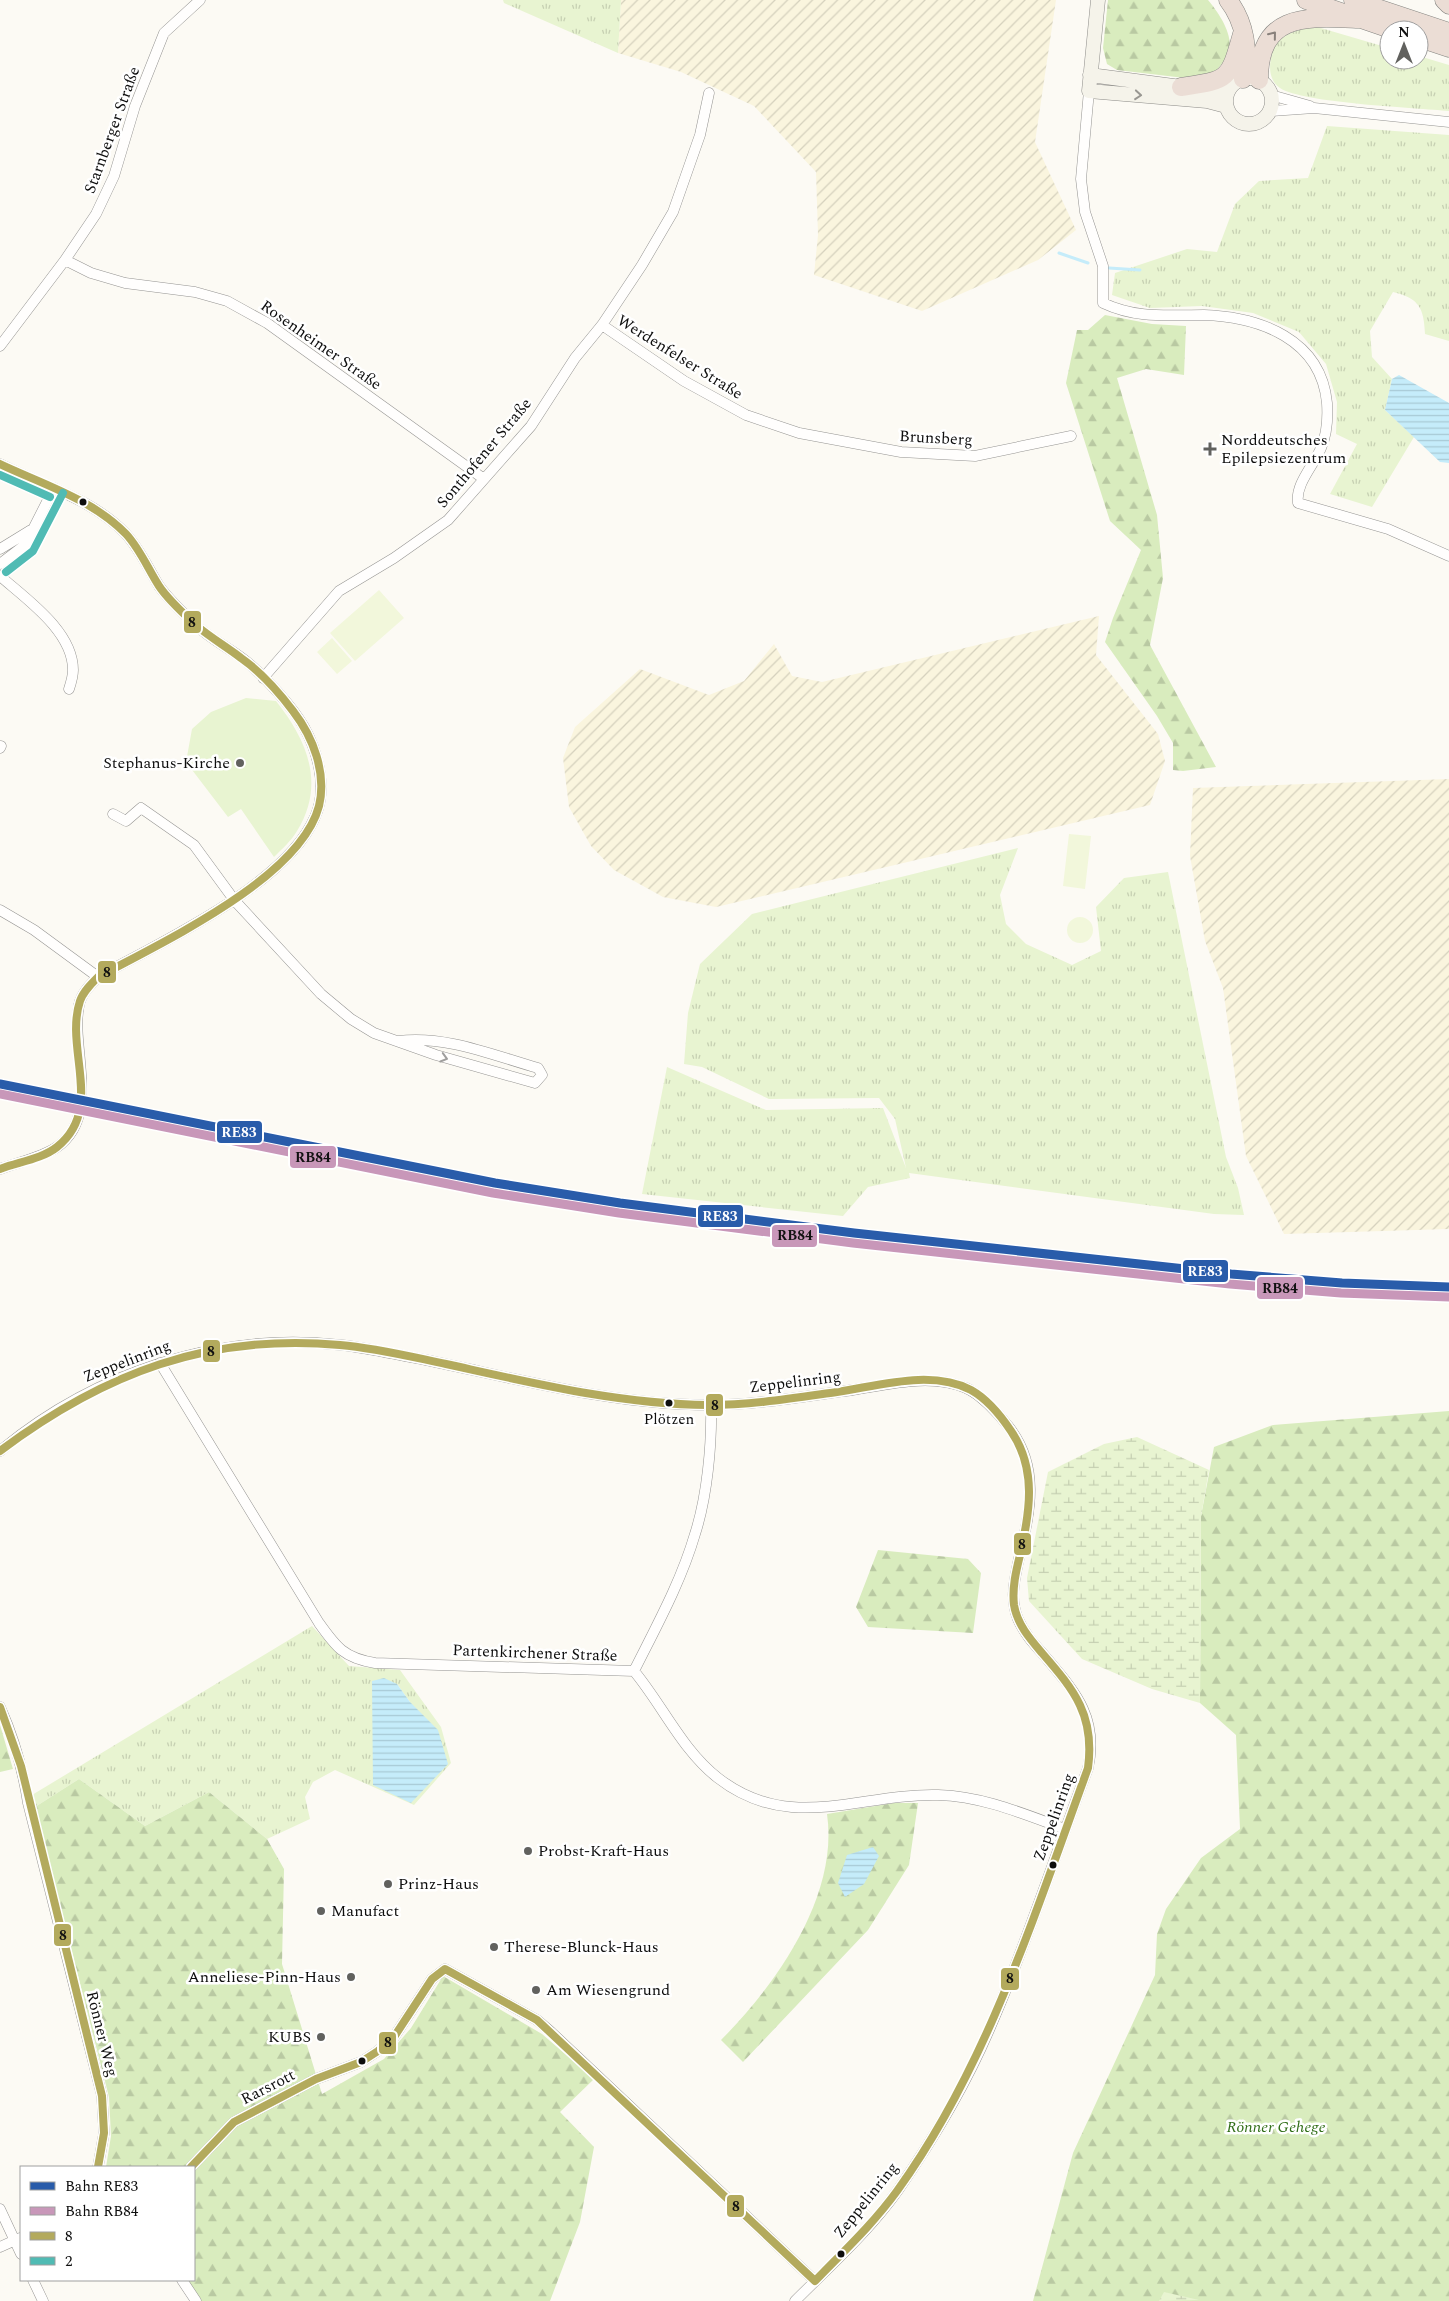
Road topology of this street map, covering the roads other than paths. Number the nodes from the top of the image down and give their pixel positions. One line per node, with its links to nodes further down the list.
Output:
1 (200, 0): 25 (street, Starnberger Straße)
2 (1098, 0): 14 (main road)
3 (1228, 0): 11 (highway)
4 (1306, 0): 8 (highway)
5 (1353, 0): 10 (highway)
6 (1444, 0): 7 (highway)
7 (1449, 4)
8 (1359, 19): 9 (highway); 15 (highway, one-way to 8)
9 (1379, 25)
10 (1449, 32)
11 (1242, 34): 15 (highway); 16 (highway)
12 (1429, 41): 13 (highway)
13 (1449, 48)
14 (1090, 75): 16 (main road); 18 (main road)
15 (1251, 80): 17 (main road); 20 (main road)
16 (1181, 87): 17 (main road)
17 (1228, 90): 21 (main road)
18 (1089, 91): 21 (main road, one-way to 21); 35 (street)
19 (710, 93): 26 (street, Sonthofener Straße)
20 (1271, 95): 22 (street); 23 (main road)
21 (1226, 106): 23 (main road)
22 (1314, 108): 23 (street); 24 (street)
23 (1271, 111)
24 (1449, 122)
25 (65, 260): 27 (street, Starnberger Straße); 31 (street, Rosenheimer Straße)
26 (602, 326): 28 (street, Werdenfelser Straße); 31 (street, Sonthofener Straße)
27 (0, 346)
28 (799, 433): 29 (street, Brunsberg)
29 (1072, 436)
30 (0, 464): 32 (street)
31 (484, 479): 38 (street, Sonthofener Straße)
32 (54, 488): 33 (street); 38 (street)
33 (31, 530): 34 (street); 36 (street)
34 (0, 549)
35 (1449, 556)
36 (0, 564)
37 (0, 576): 39 (street)
38 (262, 678): 41 (street)
39 (69, 689)
40 (113, 814): 41 (street)
41 (235, 901): 43 (street); 44 (street)
42 (0, 910): 43 (street)
43 (98, 977): 45 (street)
44 (398, 1041): 44 (street, one-way to 44)
45 (0, 1169)
46 (160, 1364): 47 (street, Zeppelinring); 48 (street, Zeppelinring); 49 (street, Partenkirchener Straße)
47 (711, 1405): 49 (street); 51 (street, Zeppelinring)
48 (0, 1451)
49 (634, 1671): 51 (street, Partenkirchener Straße)
50 (0, 1707): 52 (street, Rönner Weg)
51 (1066, 1828): 57 (street, Zeppelinring)
52 (98, 2166)
53 (192, 2166): 57 (street, Rarsrott)
54 (0, 2209): 55 (street)
55 (18, 2239): 56 (street)
56 (0, 2247)
57 (815, 2280): 62 (street, Zeppelinring)
58 (33, 2281): 60 (street)
59 (183, 2281): 61 (street)
60 (43, 2301)
61 (196, 2301)
62 (795, 2301)

